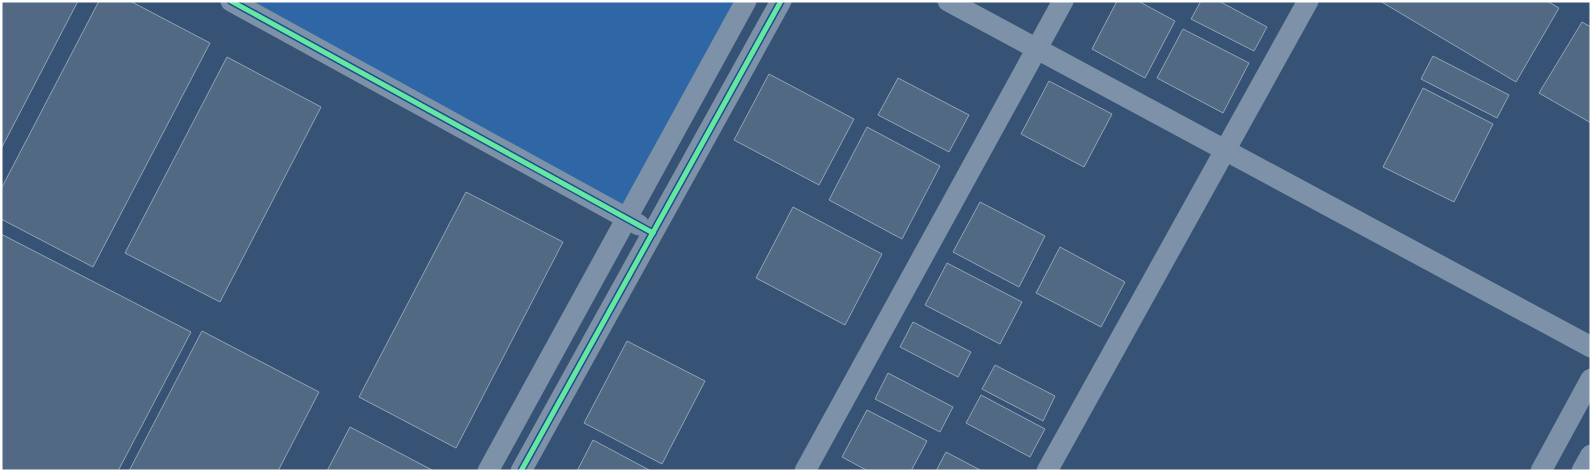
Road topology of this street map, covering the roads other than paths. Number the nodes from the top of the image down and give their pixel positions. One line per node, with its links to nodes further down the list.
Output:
1 (231, 1): 9 (street)
2 (746, 1): 9 (street)
3 (781, 1): 10 (street)
4 (948, 1): 7 (street)
5 (1063, 1): 7 (street)
6 (1308, 1): 8 (street)
7 (1037, 49): 8 (street); 16 (street)
8 (1225, 150): 11 (street); 17 (street)
9 (627, 218): 10 (street); 14 (street)
10 (653, 233): 15 (street)
11 (1591, 347)
12 (1591, 379): 18 (street)
13 (1591, 455): 19 (street)
14 (488, 471)
15 (521, 471)
16 (805, 471)
17 (1047, 471)
18 (1540, 471)
19 (1582, 471)

